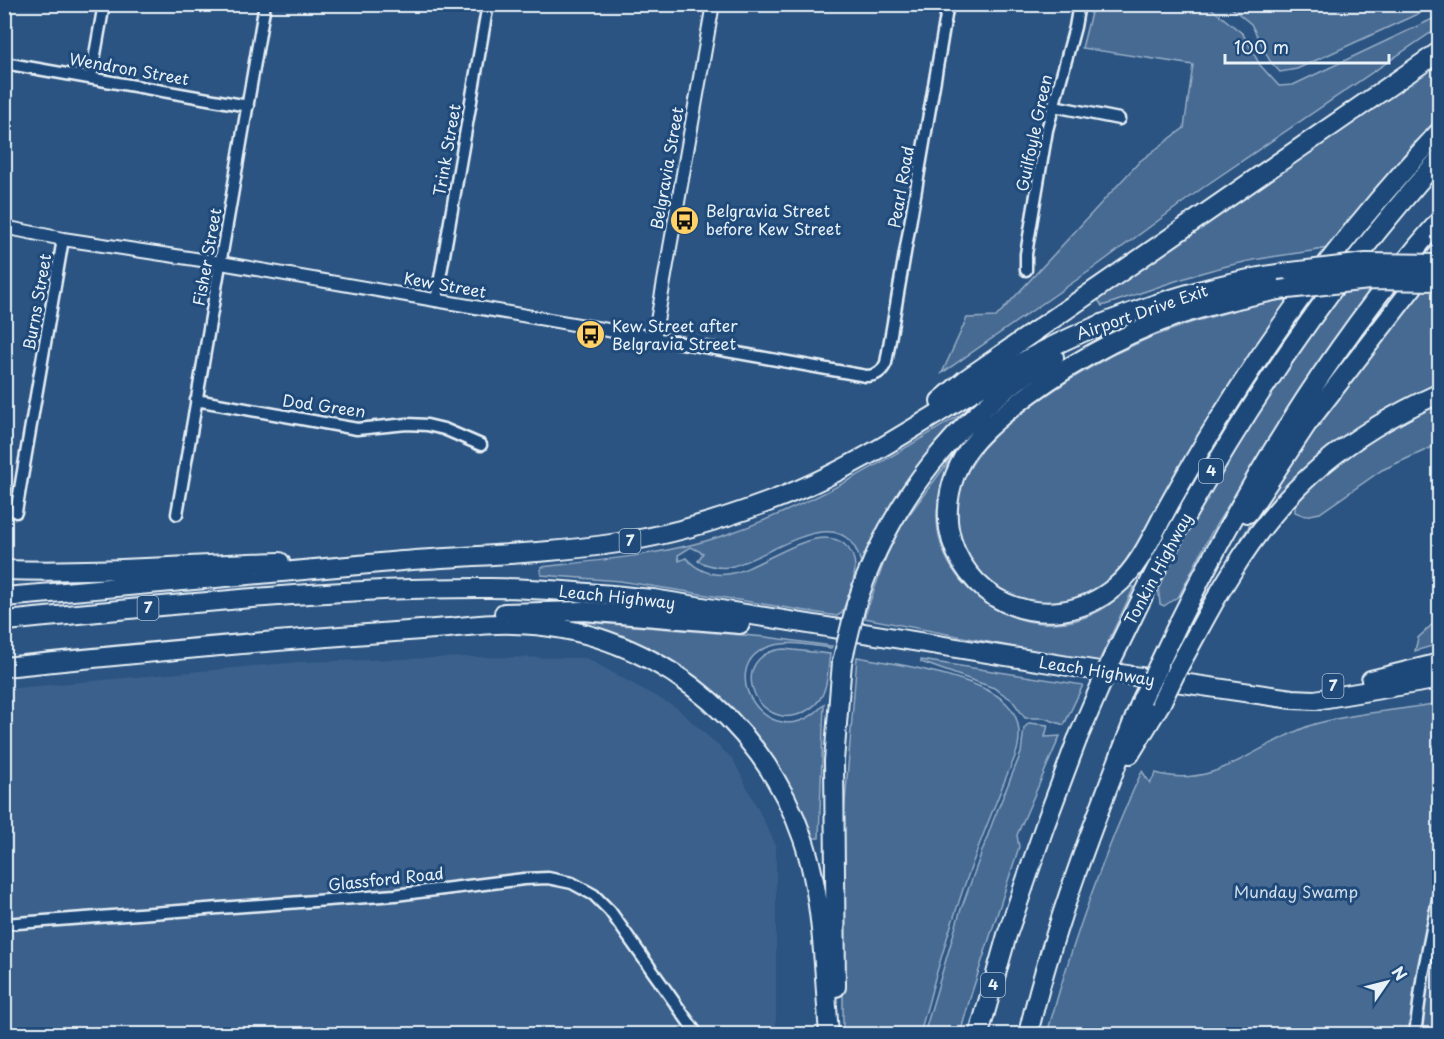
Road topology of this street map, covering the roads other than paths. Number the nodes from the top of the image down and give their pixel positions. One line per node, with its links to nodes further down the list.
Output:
1 (104, 4): 9 (street)
2 (265, 4): 10 (street, Fisher Street)
3 (488, 4): 23 (street, Trink Street)
4 (713, 4): 25 (street, Belgravia Street)
5 (948, 4): 26 (street, Pearl Road)
6 (1076, 5): 11 (street, Guilfoyle Green)
7 (1440, 51): 29 (highway)
8 (4, 63): 9 (street, Wendron Street)
9 (91, 77): 10 (street, Wendron Street)
10 (248, 106): 19 (street, Fisher Street)
11 (1054, 106): 12 (street); 21 (street, Guilfoyle Green)
12 (1119, 119)
13 (1440, 131): 22 (highway, bridge)
14 (1440, 158): 50 (highway, Tonkin Highway / 4, bridge)
15 (1440, 220): 38 (highway)
16 (4, 227): 17 (street, Kew Street)
17 (63, 239): 19 (street, Kew Street); 31 (street, Burns Street)
18 (1440, 252): 38 (highway)
19 (221, 263): 23 (street, Kew Street); 28 (street, Fisher Street)
20 (1434, 263): 24 (highway, Airport Drive Exit, bridge)
21 (1026, 270)
22 (1440, 280)
23 (436, 301): 25 (street, Kew Street)
24 (1146, 309): 29 (highway, Airport Drive Exit); 49 (highway, bridge)
25 (654, 338): 26 (street, Kew Street)
26 (879, 374)
27 (1440, 393): 44 (highway, bridge)
28 (196, 400): 30 (street, Dod Green); 32 (street, Fisher Street)
29 (887, 443): 33 (highway, 7)
30 (481, 445)
31 (16, 512)
32 (177, 514)
33 (354, 566): 34 (highway, 7); 35 (highway, 7)
34 (4, 570)
35 (4, 597)
36 (4, 621): 37 (highway, Leach Highway / 7)
37 (802, 623): 39 (highway); 43 (highway, Leach Highway / 7)
38 (1174, 631): 44 (highway, bridge)
39 (322, 638): 41 (highway); 48 (highway)
40 (1440, 663): 43 (highway, 7)
41 (4, 667)
42 (1440, 679): 43 (highway)
43 (1224, 690)
44 (1103, 800): 51 (highway)
45 (1440, 890): 52 (street)
46 (4, 924): 47 (street, Glassford Road)
47 (697, 1035)
48 (829, 1035)
49 (835, 1035)
50 (979, 1035)
51 (1028, 1035)
52 (1414, 1035)

